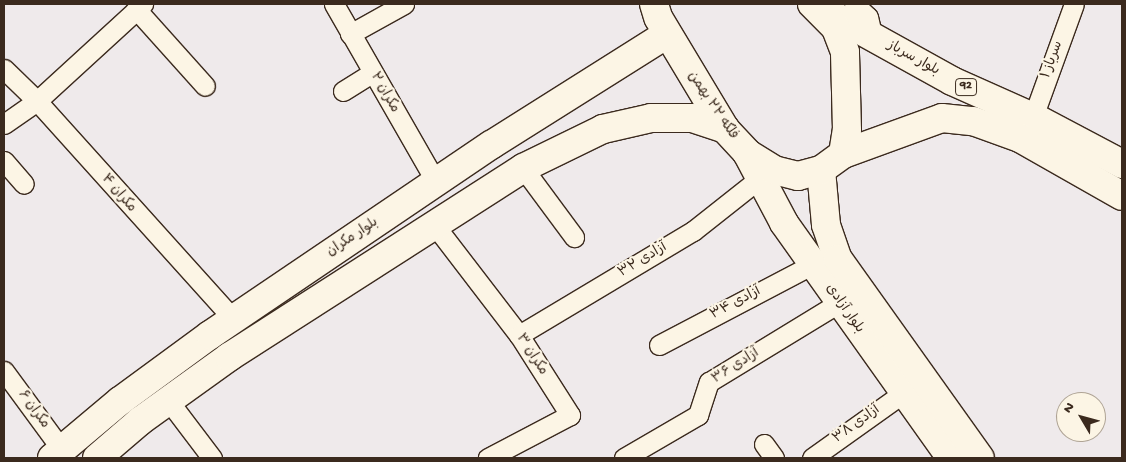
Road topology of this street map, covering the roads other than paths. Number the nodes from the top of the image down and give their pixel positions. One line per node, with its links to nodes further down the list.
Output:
1 (334, 4): 8 (street, مکران ۲)
2 (404, 4): 8 (street)
3 (812, 4): 9 (main road, بلوار سرباز / 92); 20 (main road, 92)
4 (854, 4): 9 (street)
5 (1074, 4): 15 (street, سرباز ۱)
6 (139, 6): 12 (street); 14 (street)
7 (660, 15): 16 (main road, بلوار مکران); 18 (main road, فلکه ۲۲ بهمن)
8 (350, 34): 11 (street, مکران ۲)
9 (873, 38): 15 (main road, بلوار سرباز / 92)
10 (4, 68): 14 (street, مکران ۴)
11 (372, 73): 13 (street); 27 (street, مکران ۲)
12 (205, 86)
13 (343, 92)
14 (37, 101): 17 (street); 34 (street, مکران ۴)
15 (1033, 116): 23 (main road, بلوار سرباز / 92)
16 (531, 119): 21 (main road); 27 (main road, بلوار مکران)
17 (4, 124)
18 (725, 129): 19 (main road, فلکه ۲۲ بهمن); 21 (main road)
19 (747, 153): 25 (main road, فلکه ۲۲ بهمن); 26 (main road, بلوار آزادی)
20 (843, 154): 25 (main road, فلکه ۲۲ بهمن); 29 (main road)
21 (548, 156): 24 (main road)
22 (4, 161): 28 (street)
23 (1122, 164)
24 (523, 168): 30 (main road); 31 (street)
25 (821, 170): 47 (main road, بلوار آزادی)
26 (760, 178): 32 (main road, بلوار آزادی); 35 (street, آزادی ۳۲)
27 (436, 182): 34 (main road, بلوار مکران)
28 (24, 184)
29 (1122, 196)
30 (433, 223): 35 (street, مکران ۳); 39 (main road)
31 (574, 237)
32 (813, 264): 33 (main road, بلوار آزادی); 36 (street, آزادی ۳۴)
33 (840, 302): 38 (main road, بلوار آزادی); 44 (street, آزادی ۳۶)
34 (233, 319): 40 (main road, بلوار مکران)
35 (519, 335): 43 (street, مکران ۳)
36 (659, 344)
37 (4, 371): 40 (street, مکران ۶)
38 (903, 392): 45 (street, آزادی ۳۸); 46 (main road, بلوار آزادی)
39 (168, 400): 41 (main road); 42 (street)
40 (57, 454)
41 (97, 458)
42 (212, 458)
43 (488, 458)
44 (624, 458)
45 (812, 458)
46 (950, 458)
47 (980, 458)

